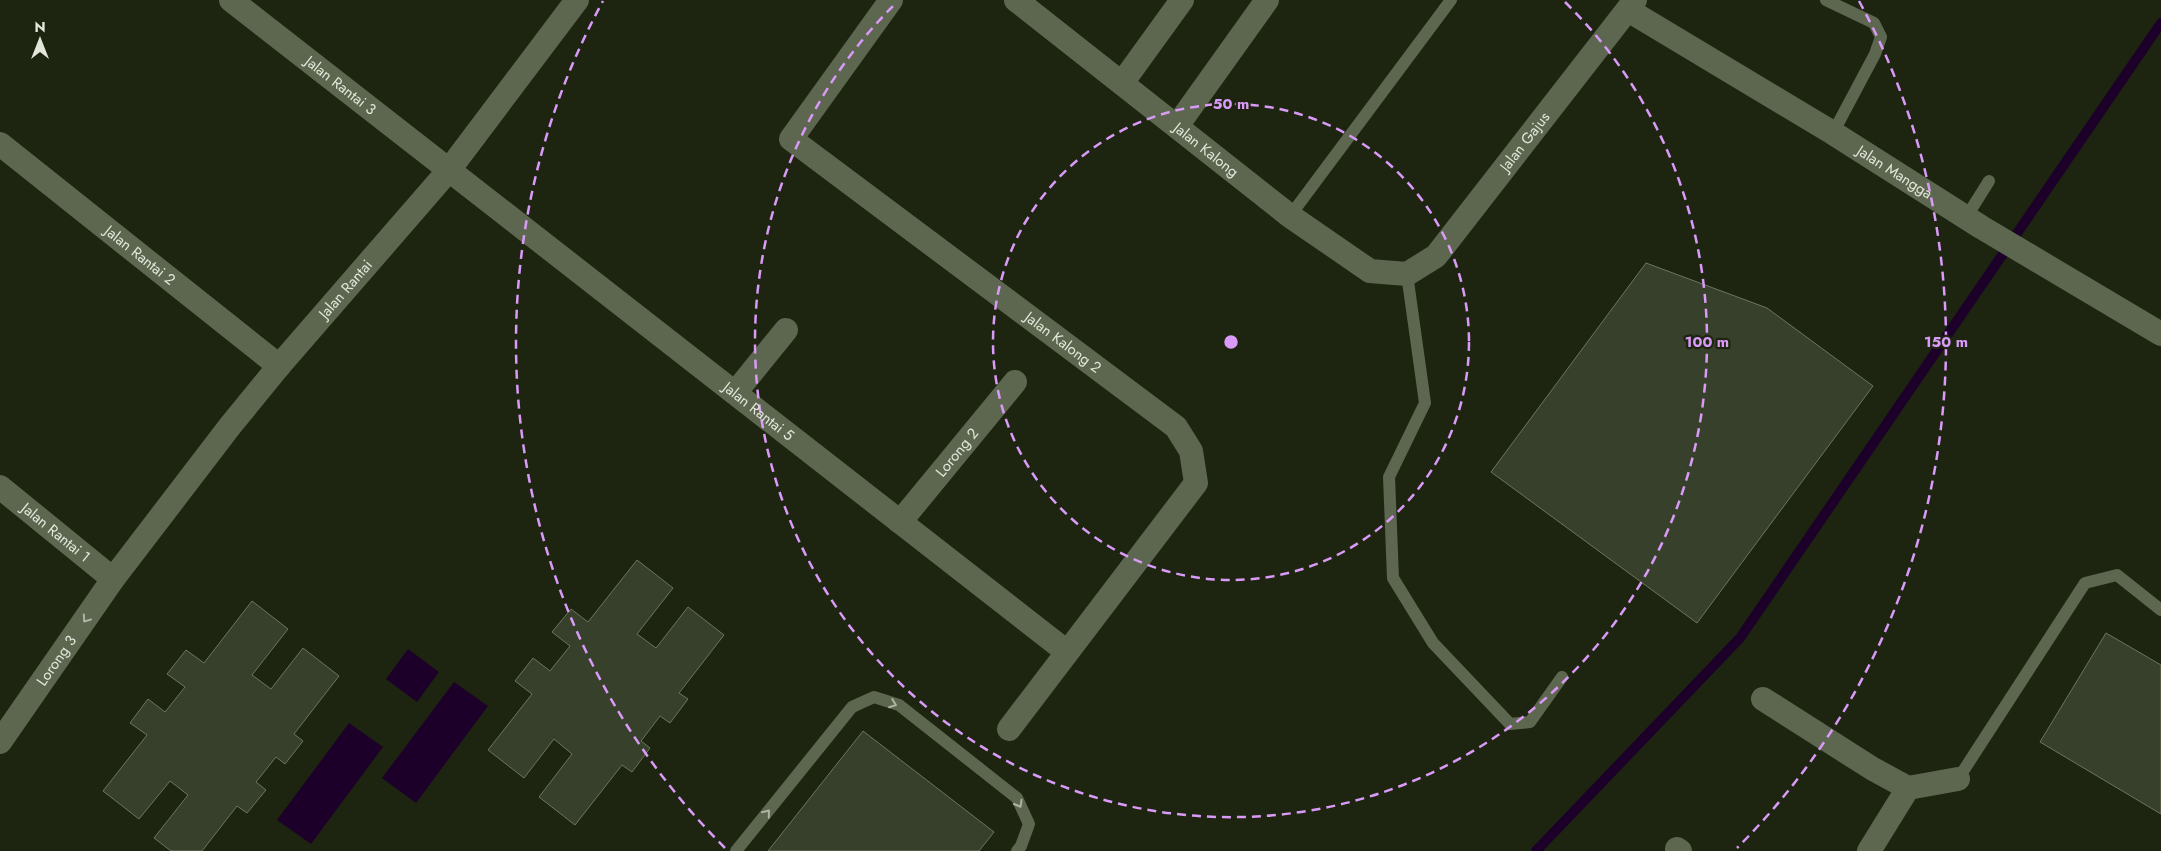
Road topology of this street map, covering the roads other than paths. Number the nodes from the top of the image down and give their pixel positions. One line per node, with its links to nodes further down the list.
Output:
1 (231, 0): 14 (street, Jalan Rantai 3)
2 (577, 0): 14 (street, Jalan Rantai)
3 (891, 0): 28 (street, Jalan Kalong 2)
4 (1016, 0): 10 (street, Jalan Kalong)
5 (1182, 0): 10 (street)
6 (1267, 0): 11 (street)
7 (1451, 0): 16 (lane)
8 (1826, 0): 12 (lane)
9 (1626, 3): 12 (street, Jalan Mangga); 18 (street, Jalan Gajus)
10 (1122, 83): 11 (street, Jalan Kalong)
11 (1177, 126): 16 (street, Jalan Kalong)
12 (1833, 133): 17 (street, Jalan Mangga)
13 (0, 144): 21 (street, Jalan Rantai 2)
14 (450, 170): 21 (street, Jalan Rantai); 23 (street, Jalan Rantai 5)
15 (1989, 181): 17 (lane)
16 (1290, 216): 18 (street, Jalan Kalong)
17 (1974, 222): 20 (street, Jalan Mangga)
18 (1407, 274): 29 (lane)
19 (786, 330): 23 (street)
20 (2161, 334)
21 (279, 366): 26 (street, Jalan Rantai)
22 (1014, 382): 25 (street, Lorong 2)
23 (735, 393): 25 (street, Jalan Rantai 5)
24 (1, 491): 26 (street, Jalan Rantai 1)
25 (900, 522): 28 (street, Jalan Rantai 5)
26 (113, 579): 32 (street, Lorong 3, one-way to 32)
27 (2161, 610): 33 (lane)
28 (1067, 652): 31 (street, Jalan Kalong 2)
29 (1562, 677)
30 (1763, 700): 34 (street)
31 (1009, 729)
32 (0, 742)
33 (1958, 779): 34 (street)
34 (1908, 788): 37 (street)
35 (736, 851): 36 (lane, one-way to 36)
36 (1017, 851)
37 (1869, 851)

